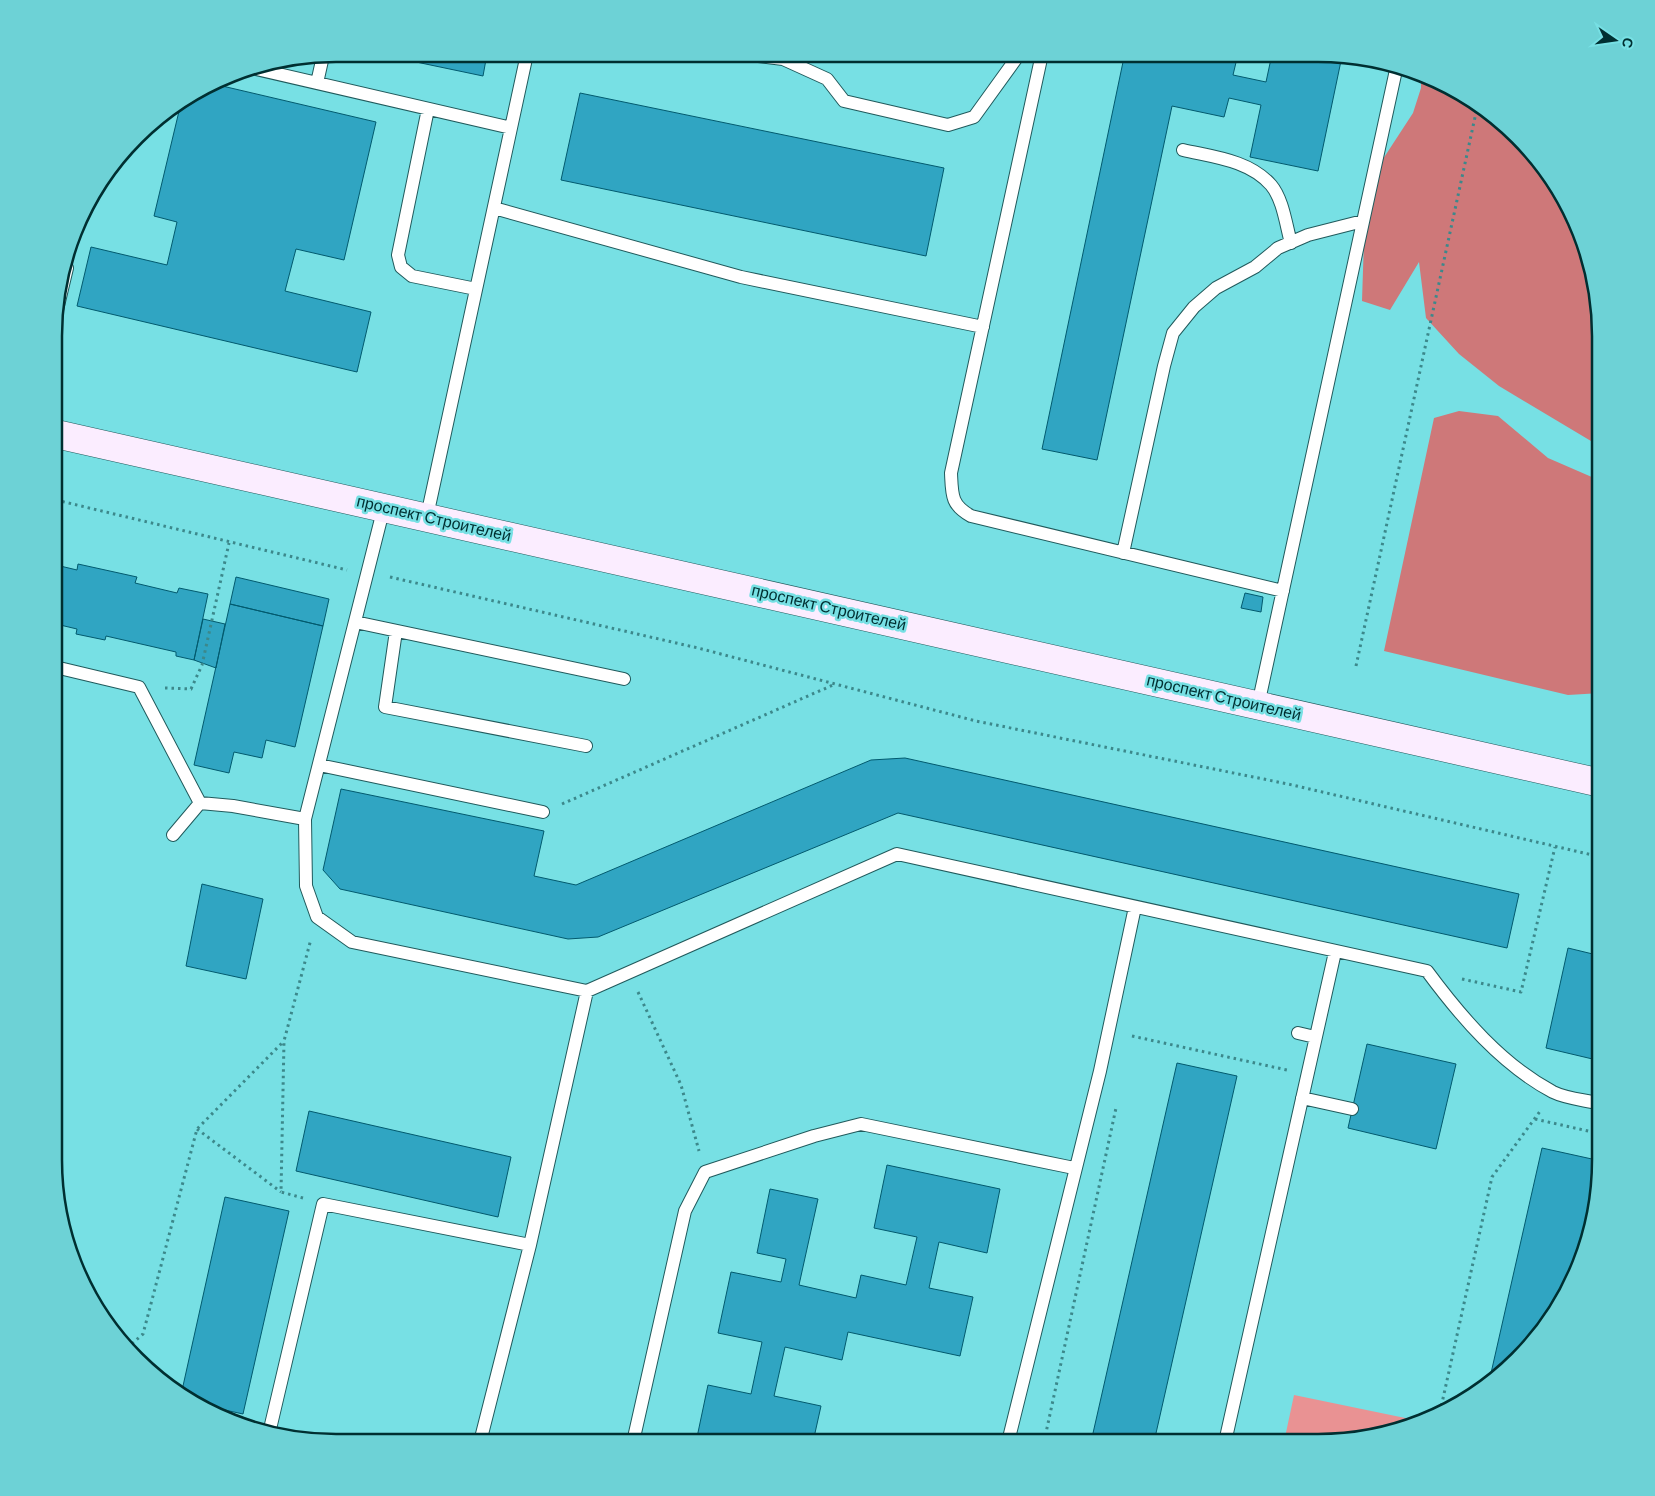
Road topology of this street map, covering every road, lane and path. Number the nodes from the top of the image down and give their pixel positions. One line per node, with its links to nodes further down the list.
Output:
1 (525, 62): 11 (lane)
2 (794, 62): 3 (lane)
3 (1010, 62)
4 (1040, 62): 17 (lane)
5 (321, 63): 8 (lane)
6 (268, 72): 8 (lane)
7 (1395, 74): 14 (lane)
8 (317, 83): 9 (lane)
9 (428, 109): 11 (lane); 16 (lane)
10 (1476, 113): 28 (path)
11 (511, 128): 13 (lane)
12 (1183, 150): 15 (lane)
13 (494, 208): 16 (lane); 17 (lane)
14 (1364, 221): 15 (lane); 25 (lane)
15 (1291, 242): 23 (lane)
16 (476, 289): 21 (lane)
17 (983, 327): 23 (lane)
18 (62, 435): 20 (main road, проспект Строителей)
19 (62, 501): 22 (path)
20 (384, 507): 21 (main road, проспект Строителей); 24 (lane)
21 (427, 516): 33 (main road, проспект Строителей)
22 (229, 543): 24 (path); 32 (path)
23 (1123, 553): 25 (lane)
24 (367, 574): 26 (lane); 31 (path)
25 (1283, 591): 33 (lane)
26 (355, 622): 27 (lane); 35 (lane)
27 (396, 631): 30 (lane); 34 (lane)
28 (1356, 666)
29 (62, 669): 32 (lane)
30 (624, 679)
31 (834, 685): 38 (path); 41 (path)
32 (139, 687): 37 (lane)
33 (1258, 705): 36 (main road, проспект Строителей)
34 (586, 746)
35 (319, 765): 38 (lane); 39 (lane)
36 (1592, 781)
37 (200, 802): 39 (lane); 40 (lane)
38 (543, 812)
39 (305, 819): 44 (lane)
40 (173, 835)
41 (1555, 847): 42 (path); 46 (path)
42 (1592, 855)
43 (1135, 908): 45 (lane); 47 (lane); 64 (lane)
44 (317, 917): 48 (lane); 53 (path)
45 (1335, 952): 46 (lane); 52 (lane)
46 (1427, 972): 56 (lane)
47 (629, 973): 48 (lane); 65 (path)
48 (587, 992): 68 (lane)
49 (1134, 1030): 51 (path)
50 (1298, 1033): 52 (lane)
51 (1132, 1036): 54 (path); 55 (path)
52 (1315, 1037): 55 (lane)
53 (284, 1041): 62 (path); 66 (path)
54 (1130, 1046)
55 (1307, 1074): 57 (lane)
56 (1554, 1093): 58 (lane); 61 (path)
57 (1302, 1098): 60 (lane); 76 (lane)
58 (1592, 1102)
59 (1117, 1104): 75 (path)
60 (1352, 1109)
61 (1535, 1119): 63 (path); 70 (path)
62 (197, 1129): 66 (path); 69 (path)
63 (1592, 1132)
64 (1074, 1168): 65 (lane); 74 (lane)
65 (704, 1172): 73 (lane)
66 (281, 1192): 67 (path)
67 (323, 1204): 68 (lane); 71 (lane)
68 (530, 1245): 72 (lane)
69 (133, 1342)
70 (1442, 1404)
71 (271, 1425)
72 (482, 1434)
73 (635, 1434)
74 (1010, 1434)
75 (1046, 1434)
76 (1227, 1434)

